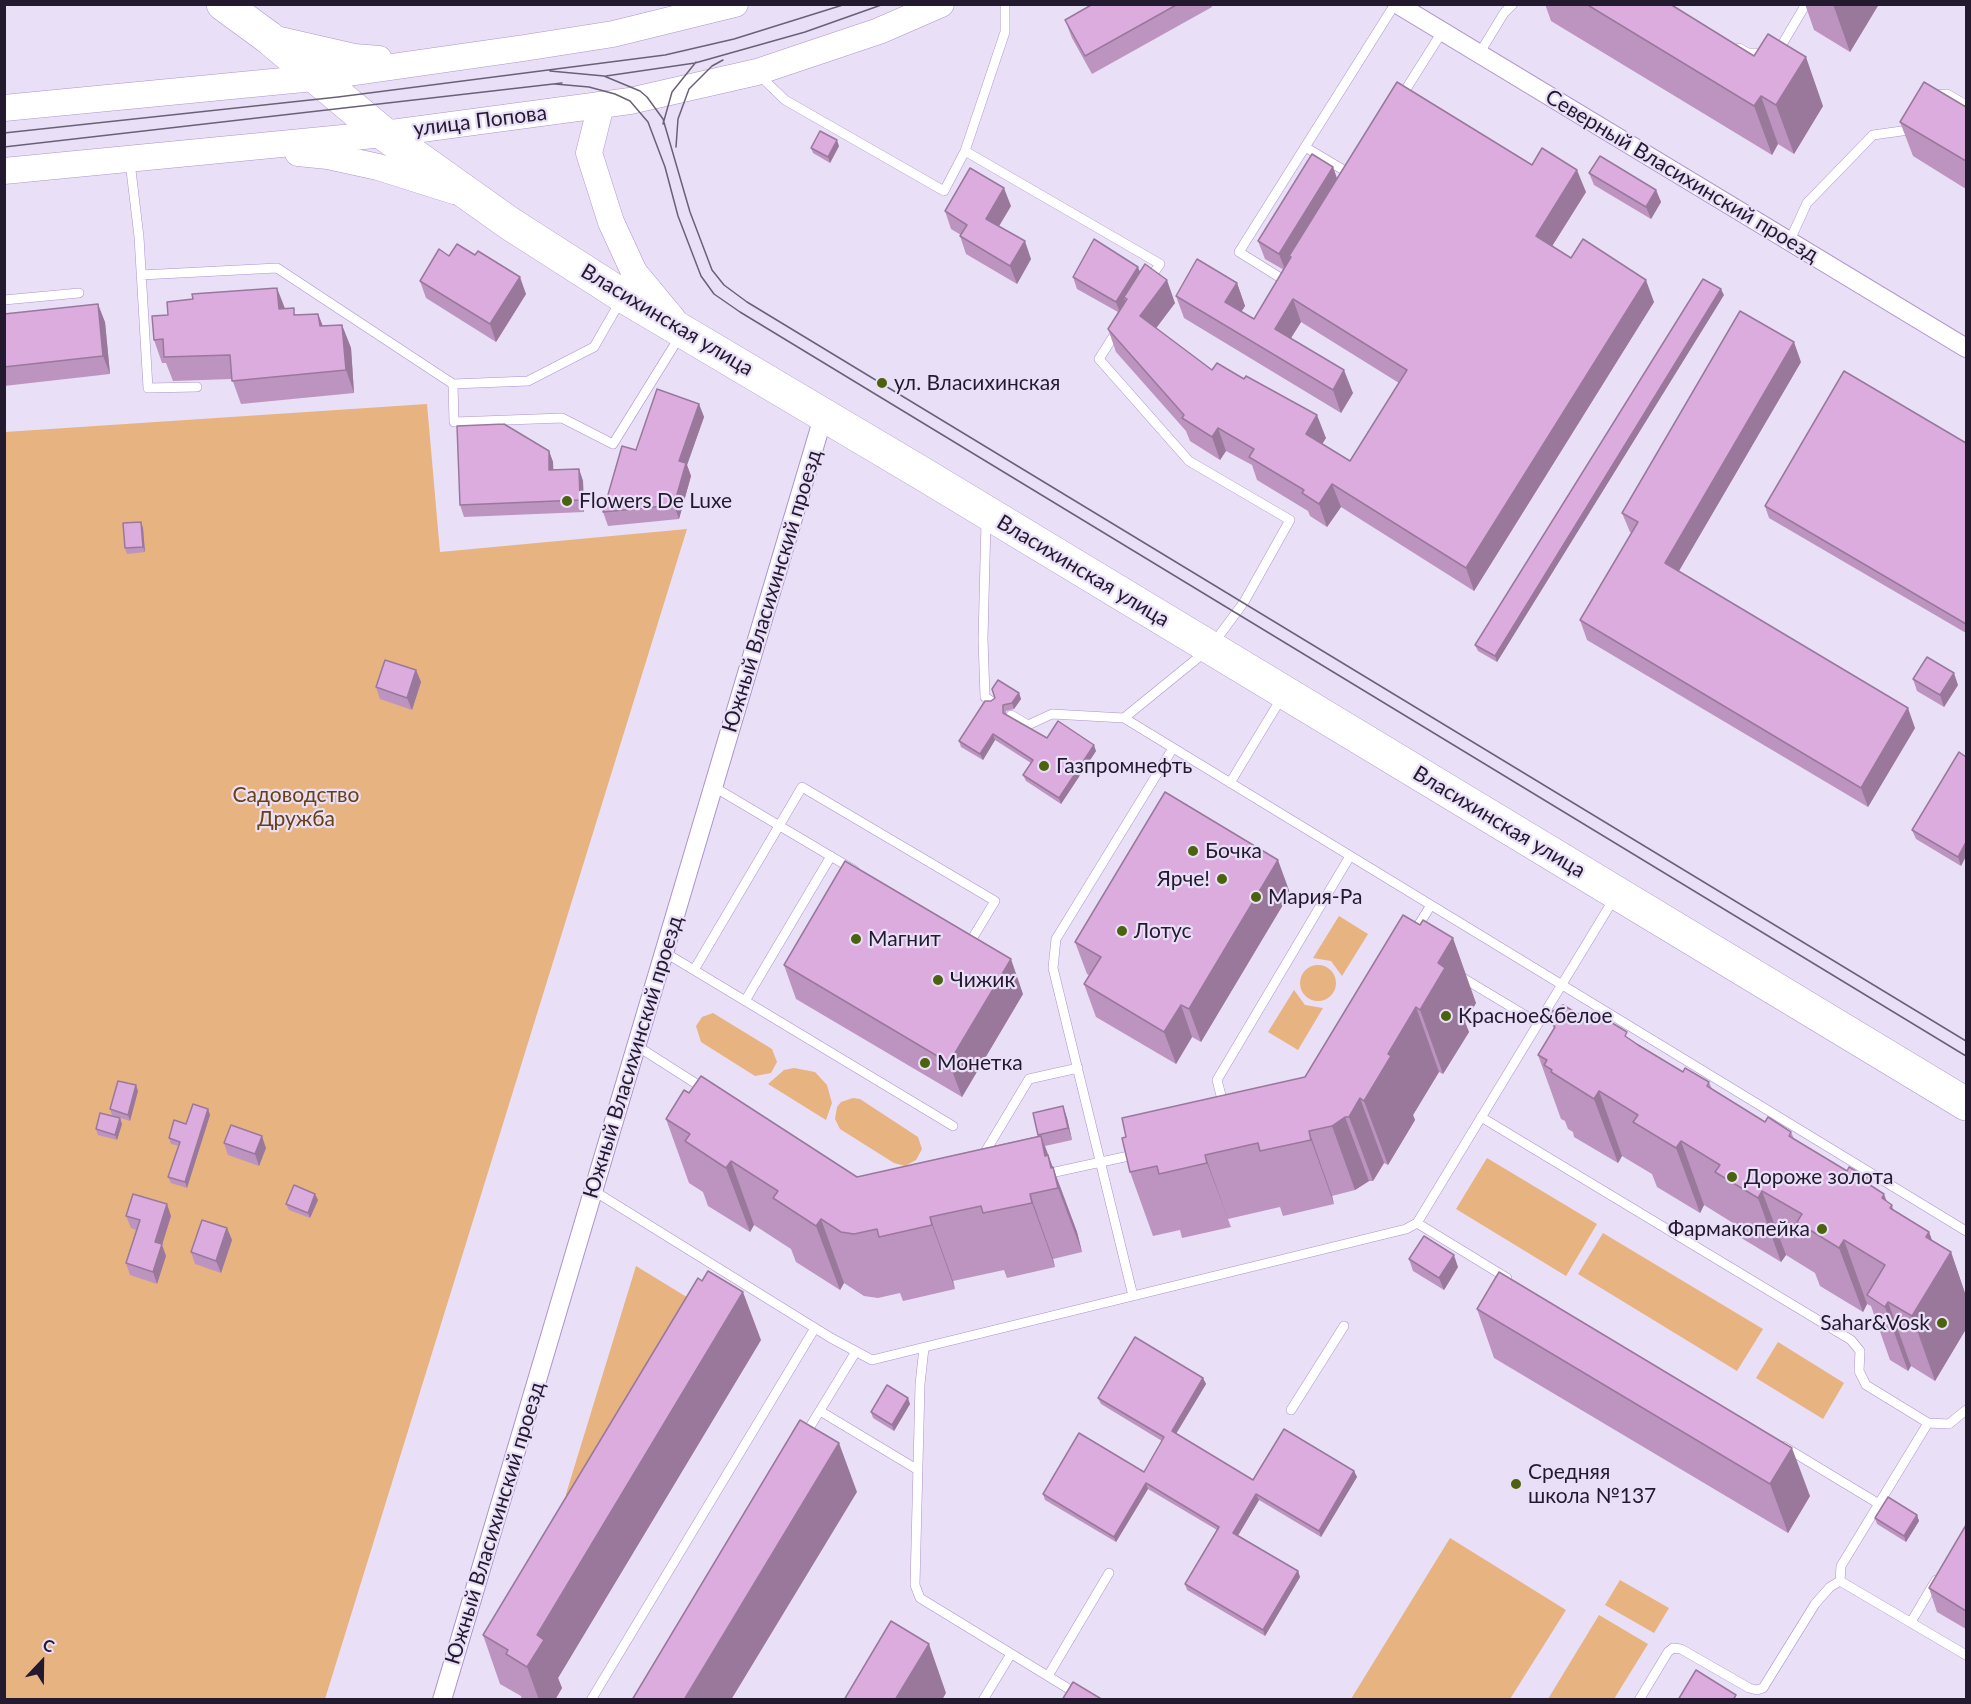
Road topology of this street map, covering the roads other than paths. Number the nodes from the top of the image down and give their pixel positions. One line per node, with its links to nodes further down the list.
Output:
1 (735, 4): 12 (main road)
2 (941, 4): 13 (main road, улица Попова)
3 (1005, 4): 24 (lane)
4 (1396, 4): 8 (street, Северный Власихинский проезд); 22 (lane)
5 (1513, 4): 11 (lane)
6 (1806, 4): 10 (lane)
7 (235, 8): 9 (highway, Власихинская улица)
8 (1442, 32): 11 (street, Северный Власихинский проезд); 15 (lane)
9 (268, 37): 12 (main road); 14 (highway, Власихинская улица)
10 (1727, 41)
11 (1479, 54): 31 (street, Северный Власихинский проезд)
12 (449, 58): 14 (main road)
13 (757, 72): 17 (main road, улица Попова); 24 (lane)
14 (314, 78): 19 (main road); 21 (highway, Власихинская улица)
15 (1397, 104)
16 (1926, 104): 18 (lane)
17 (601, 105): 21 (main road, улица Попова); 39 (main road)
18 (1966, 105)
19 (4, 108)
20 (1920, 112): 31 (lane)
21 (384, 134): 23 (main road, улица Попова); 30 (highway, Власихинская улица)
22 (1305, 147): 28 (lane); 32 (lane)
23 (244, 148): 25 (main road, улица Попова); 30 (main road)
24 (965, 151): 35 (lane)
25 (129, 160): 27 (main road, улица Попова); 33 (lane)
26 (1359, 166): 28 (lane)
27 (4, 171)
28 (1352, 176): 29 (lane)
29 (1346, 185)
30 (468, 195): 36 (highway, Власихинская улица)
31 (1790, 240): 40 (street, Северный Власихинский проезд)
32 (1293, 272)
33 (141, 275): 41 (lane); 42 (lane)
34 (79, 292): 37 (lane)
35 (1141, 292)
36 (623, 296): 39 (highway, Власихинская улица); 41 (lane)
37 (4, 300)
38 (1123, 321): 45 (lane)
39 (683, 331): 41 (lane); 43 (highway, Власихинская улица)
40 (1966, 348)
41 (453, 384)
42 (198, 387)
43 (824, 414): 44 (highway, Власихинская улица); 52 (street, Южный Власихинский проезд)
44 (987, 512): 45 (highway, Власихинская улица); 47 (lane)
45 (1210, 648): 46 (highway, Власихинская улица); 49 (lane)
46 (1284, 693): 51 (lane); 57 (highway, Власихинская улица)
47 (991, 701)
48 (1011, 714): 49 (lane)
49 (1124, 718): 50 (lane)
50 (1173, 748): 51 (lane); 68 (lane)
51 (1230, 783): 55 (lane)
52 (714, 787): 53 (lane); 61 (street, Южный Власихинский проезд)
53 (780, 826): 54 (lane); 59 (lane); 63 (lane)
54 (831, 856): 56 (lane); 65 (lane)
55 (1350, 856): 58 (lane); 71 (lane)
56 (862, 874)
57 (1617, 892): 64 (lane); 70 (highway, Власихинская улица)
58 (1431, 905): 60 (lane); 64 (lane)
59 (962, 933)
60 (1407, 944)
61 (664, 952): 63 (lane); 67 (street, Южный Власихинский проезд)
62 (1447, 968): 66 (lane)
63 (694, 970): 65 (lane)
64 (1562, 985): 66 (lane); 80 (lane)
65 (745, 1001): 73 (lane)
66 (1538, 1023): 72 (lane)
67 (637, 1046): 69 (lane); 78 (street, Южный Власихинский проезд)
68 (1078, 1068): 75 (lane); 76 (lane)
69 (716, 1096)
70 (1966, 1104)
71 (1225, 1114)
72 (1481, 1117): 79 (lane); 90 (lane)
73 (953, 1126)
74 (1148, 1151): 75 (lane)
75 (1102, 1162): 77 (lane); 82 (lane)
76 (977, 1165)
77 (1038, 1176)
78 (594, 1191): 84 (lane); 102 (street, Южный Власихинский проезд)
79 (1417, 1224): 81 (lane); 82 (lane)
80 (1966, 1231)
81 (1513, 1282)
82 (1133, 1296): 85 (lane)
83 (1344, 1326): 87 (lane)
84 (815, 1328): 86 (lane); 103 (lane)
85 (924, 1347): 86 (lane); 93 (lane)
86 (855, 1353): 89 (lane)
87 (1291, 1410)
88 (1966, 1410): 90 (lane)
89 (820, 1411): 92 (lane); 93 (lane)
90 (1928, 1423): 94 (lane)
91 (1771, 1438): 94 (lane)
92 (802, 1441)
93 (918, 1470): 99 (lane)
94 (1879, 1504): 97 (lane)
95 (1942, 1570): 98 (lane)
96 (1109, 1573): 101 (lane)
97 (1840, 1581): 98 (lane); 106 (lane)
98 (1911, 1622): 100 (lane)
99 (1011, 1654): 101 (lane); 104 (lane)
100 (1966, 1654)
101 (1048, 1676): 105 (lane)
102 (442, 1700)
103 (591, 1700)
104 (983, 1700)
105 (1088, 1700)
106 (1639, 1700)

